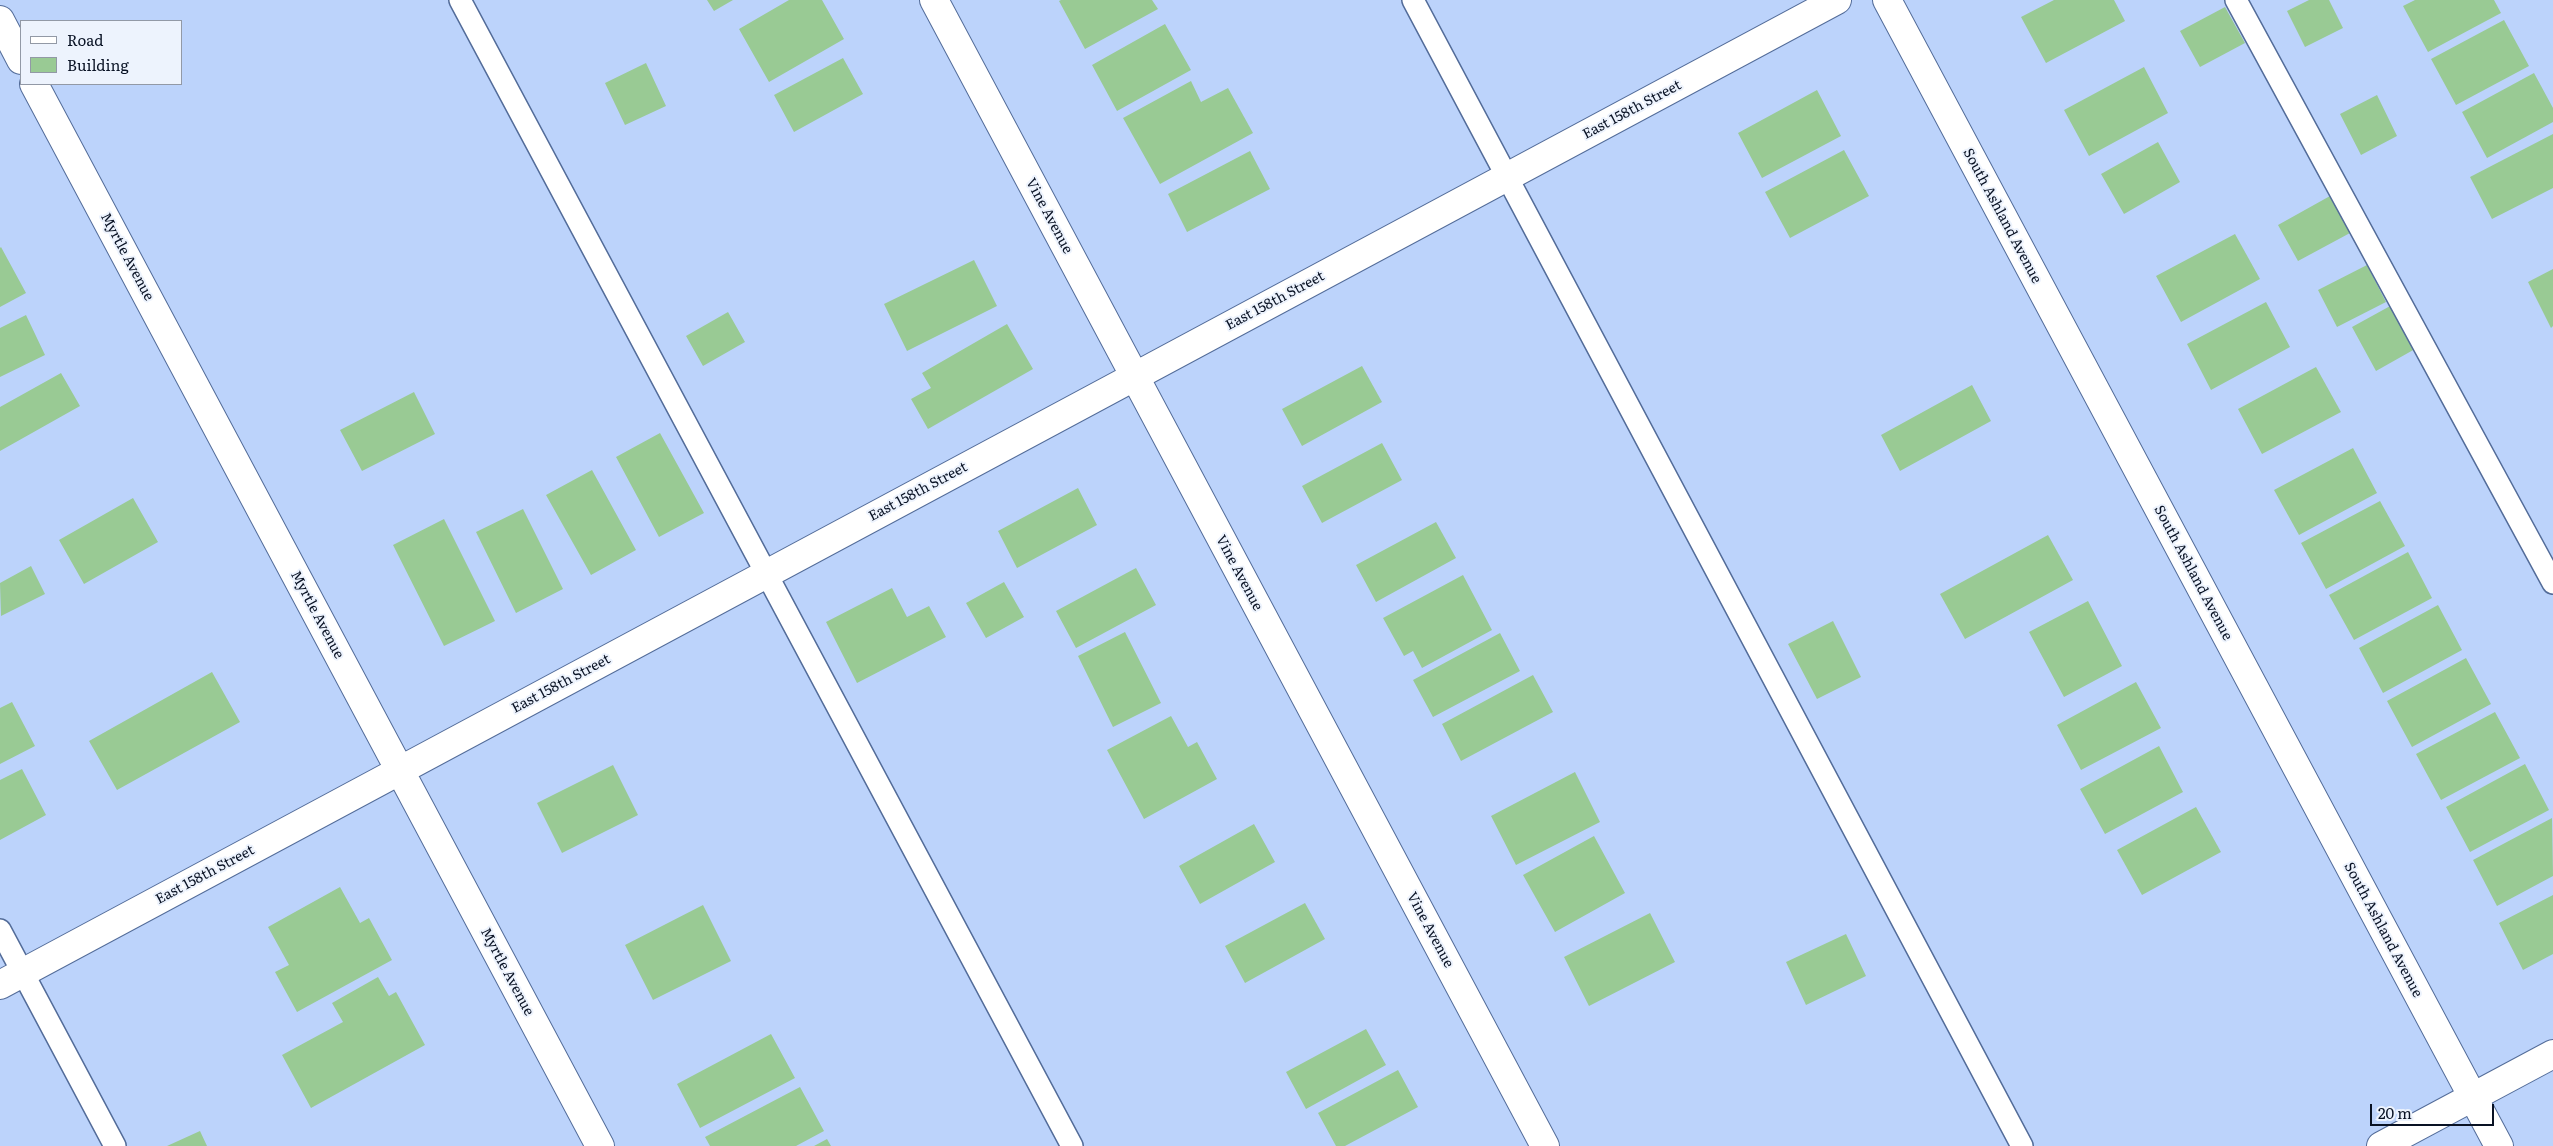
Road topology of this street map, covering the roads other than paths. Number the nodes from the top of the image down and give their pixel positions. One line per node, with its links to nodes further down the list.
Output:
1 (460, 0): 12 (lane)
2 (934, 0): 11 (street, Vine Avenue)
3 (1413, 0): 10 (lane)
4 (1837, 0): 10 (street, East 158th Street)
5 (1887, 0): 18 (street, South Ashland Avenue)
6 (2236, 0): 13 (lane)
7 (0, 20): 8 (street)
8 (20, 58)
9 (35, 85): 14 (street, Myrtle Avenue)
10 (1507, 177): 11 (street, East 158th Street); 23 (lane)
11 (1135, 376): 12 (street, East 158th Street); 22 (street, Vine Avenue)
12 (766, 574): 14 (street, East 158th Street); 21 (lane)
13 (2553, 584)
14 (400, 770): 16 (street, East 158th Street); 20 (street, Myrtle Avenue)
15 (0, 930): 16 (lane)
16 (11, 979): 19 (lane)
17 (2553, 1054): 18 (street)
18 (2472, 1097): 24 (street); 25 (street, South Ashland Avenue)
19 (115, 1146)
20 (600, 1146)
21 (1072, 1146)
22 (1545, 1146)
23 (2022, 1146)
24 (2381, 1146)
25 (2498, 1146)

